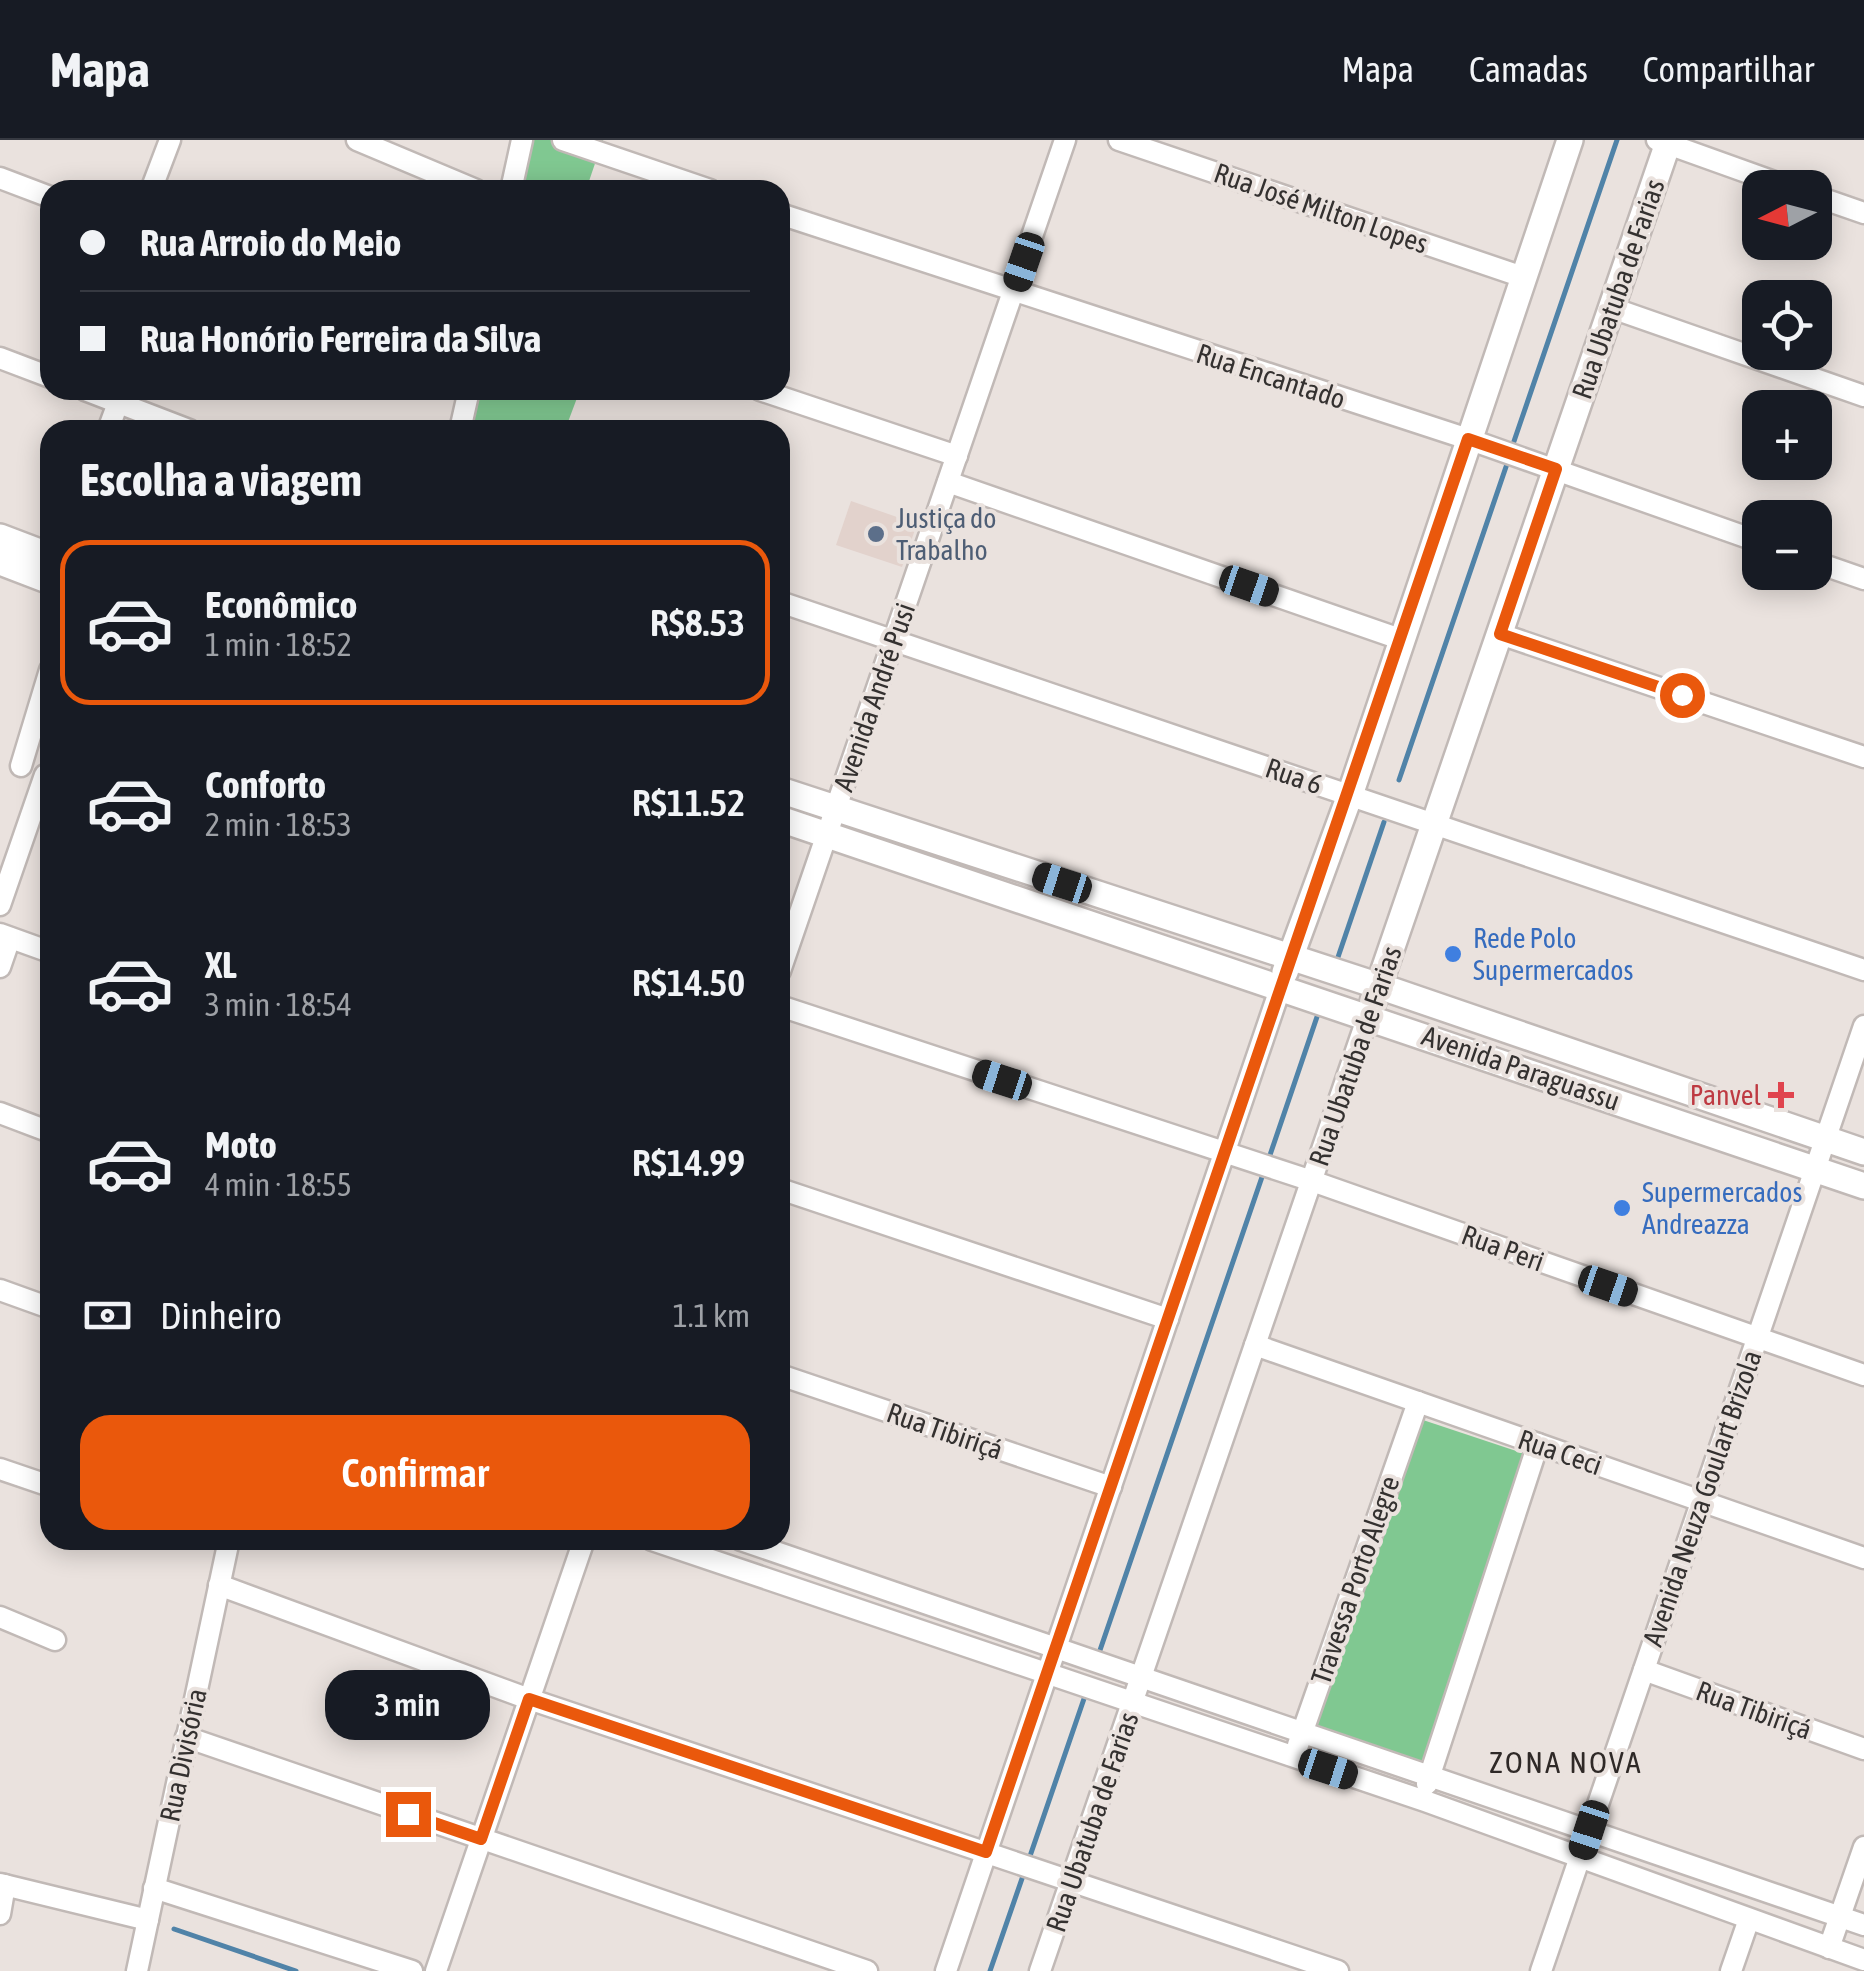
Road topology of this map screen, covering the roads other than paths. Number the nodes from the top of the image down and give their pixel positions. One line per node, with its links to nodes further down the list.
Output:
1 (170, 140): 11 (street)
2 (357, 140): 12 (street)
3 (522, 140): 13 (street)
4 (562, 140): 14 (street)
5 (1066, 140): 20 (street, Avenida André Pusi)
6 (1119, 140): 19 (street, Rua José Milton Lopes)
7 (1570, 140): 19 (main road)
8 (1664, 142): 9 (street); 21 (main road, Rua Ubatuba de Farias)
9 (1742, 170)
10 (0, 178): 15 (street)
11 (155, 180)
12 (452, 180)
13 (514, 180)
14 (680, 180)
15 (40, 193)
16 (1832, 202): 17 (street)
17 (1864, 213)
18 (790, 217): 20 (street, Rua Encantado)
19 (1523, 277): 28 (main road)
20 (1013, 293): 28 (street, Rua Encantado); 29 (street, Avenida André Pusi)
21 (1612, 308): 24 (street); 30 (main road, Rua Ubatuba de Farias)
22 (0, 358): 23 (street)
23 (40, 373)
24 (1864, 396)
25 (113, 400): 27 (street)
26 (790, 400): 29 (street)
27 (163, 420)
28 (1480, 444): 30 (street, Rua Encantado); 41 (main road)
29 (957, 456): 31 (street, Avenida André Pusi)
30 (1556, 469): 32 (street, Rua Encantado); 40 (main road, Rua Ubatuba de Farias)
31 (948, 482): 41 (street); 42 (street, Avenida André Pusi)
32 (1742, 536)
33 (0, 537): 34 (main road)
34 (40, 552)
35 (0, 562): 37 (main road)
36 (1832, 568): 38 (street)
37 (40, 577)
38 (1864, 580)
39 (790, 605): 42 (street, Rua 6)
40 (1500, 634): 44 (street); 53 (main road, Rua Ubatuba de Farias)
41 (1400, 639): 49 (main road)
42 (894, 641): 49 (street, Rua 6); 51 (street, Avenida André Pusi)
43 (40, 703): 46 (street)
44 (1864, 757)
45 (0, 758): 46 (street)
46 (21, 766): 47 (street)
47 (40, 773)
48 (790, 793): 51 (main road, Avenida Paraguassu)
49 (1350, 794): 53 (street, Rua 6); 59 (main road)
50 (40, 798): 55 (street)
51 (836, 808): 54 (street, Avenida André Pusi); 59 (main road, Avenida Paraguassu)
52 (790, 822): 54 (main road, Avenida Paraguassu)
53 (1435, 822): 61 (street, Rua 6); 62 (main road, Rua Ubatuba de Farias)
54 (827, 834): 57 (street, Avenida André Pusi); 63 (main road, Avenida Paraguassu)
55 (0, 906)
56 (5, 936): 58 (street); 60 (street)
57 (790, 941)
58 (40, 948)
59 (1289, 958): 62 (main road, Avenida Paraguassu); 63 (main road)
60 (0, 968)
61 (1864, 970)
62 (1368, 983): 65 (main road, Rua Ubatuba de Farias); 69 (main road, Avenida Paraguassu)
63 (1282, 986): 65 (main road, Avenida Paraguassu); 71 (street)
64 (790, 1009): 71 (street)
65 (1358, 1012): 72 (main road, Avenida Paraguassu); 73 (street, Rua Ubatuba de Farias)
66 (1864, 1026): 69 (street, Avenida Neuza Goulart Brizola)
67 (0, 1113): 68 (street)
68 (40, 1128)
69 (1825, 1139): 70 (main road, Avenida Paraguassu); 72 (street, Avenida Neuza Goulart Brizola)
70 (1864, 1152)
71 (1225, 1154): 73 (street, Rua Peri); 78 (street)
72 (1815, 1169): 74 (main road, Avenida Paraguassu); 79 (street, Avenida Neuza Goulart Brizola)
73 (1312, 1180): 79 (street, Rua Peri); 80 (street, Rua Ubatuba de Farias)
74 (1864, 1186)
75 (790, 1192): 78 (street)
76 (0, 1290): 77 (street)
77 (40, 1304)
78 (1168, 1318): 87 (street)
79 (1757, 1339): 81 (street, Rua Peri); 88 (street, Avenida Neuza Goulart Brizola)
80 (1255, 1345): 83 (street, Rua Ceci); 100 (street, Rua Ubatuba de Farias)
81 (1864, 1375)
82 (790, 1378): 87 (street, Rua Tibiriçá)
83 (1418, 1402): 84 (street, Rua Ceci); 103 (street, Travessa Porto Alegre)
84 (1538, 1444): 88 (street, Rua Ceci); 107 (street)
85 (0, 1469): 86 (street)
86 (40, 1483)
87 (1111, 1487): 97 (street)
88 (1701, 1501): 93 (street, Rua Ceci); 98 (street, Avenida Neuza Goulart Brizola)
89 (227, 1550): 94 (street, Rua Divisória)
90 (581, 1550): 101 (street)
91 (682, 1550): 99 (street)
92 (771, 1550): 97 (street)
93 (1864, 1558)
94 (219, 1586): 101 (street); 104 (street, Rua Divisória)
95 (0, 1617): 96 (street)
96 (55, 1640)
97 (1057, 1647): 99 (street); 100 (street)
98 (1644, 1670): 105 (street, Rua Tibiriçá); 109 (street, Avenida Neuza Goulart Brizola)
99 (1056, 1676): 102 (street); 112 (street)
100 (1140, 1680): 102 (street, Rua Ubatuba de Farias); 103 (street)
101 (529, 1699): 110 (street); 112 (street)
102 (1127, 1699): 106 (street); 114 (street, Rua Ubatuba de Farias)
103 (1301, 1733): 106 (street, Travessa Porto Alegre); 107 (street)
104 (186, 1737): 110 (street); 116 (street, Rua Divisória)
105 (1864, 1749)
106 (1295, 1758): 108 (street)
107 (1428, 1772): 108 (street); 109 (street)
108 (1425, 1801): 113 (street)
109 (1589, 1830): 113 (street, Avenida Neuza Goulart Brizola); 118 (street)
110 (481, 1839): 126 (street); 127 (street)
111 (1864, 1848): 118 (street)
112 (986, 1852): 114 (street); 128 (street)
113 (1580, 1856): 119 (street); 131 (street, Avenida Neuza Goulart Brizola)
114 (1063, 1878): 129 (street, Rua Ubatuba de Farias); 130 (street)
115 (2, 1884): 117 (street); 120 (street)
116 (154, 1888): 120 (street, Rua Divisória); 125 (street)
117 (0, 1914)
118 (1840, 1917): 121 (street); 122 (street)
119 (1749, 1919): 122 (street); 132 (street)
120 (148, 1920): 124 (street, Rua Divisória)
121 (1864, 1925)
122 (1830, 1948): 123 (street)
123 (1864, 1960)
124 (140, 1970)
125 (412, 1971)
126 (436, 1971)
127 (867, 1971)
128 (946, 1971)
129 (1040, 1971)
130 (1338, 1971)
131 (1541, 1971)
132 (1731, 1971)

